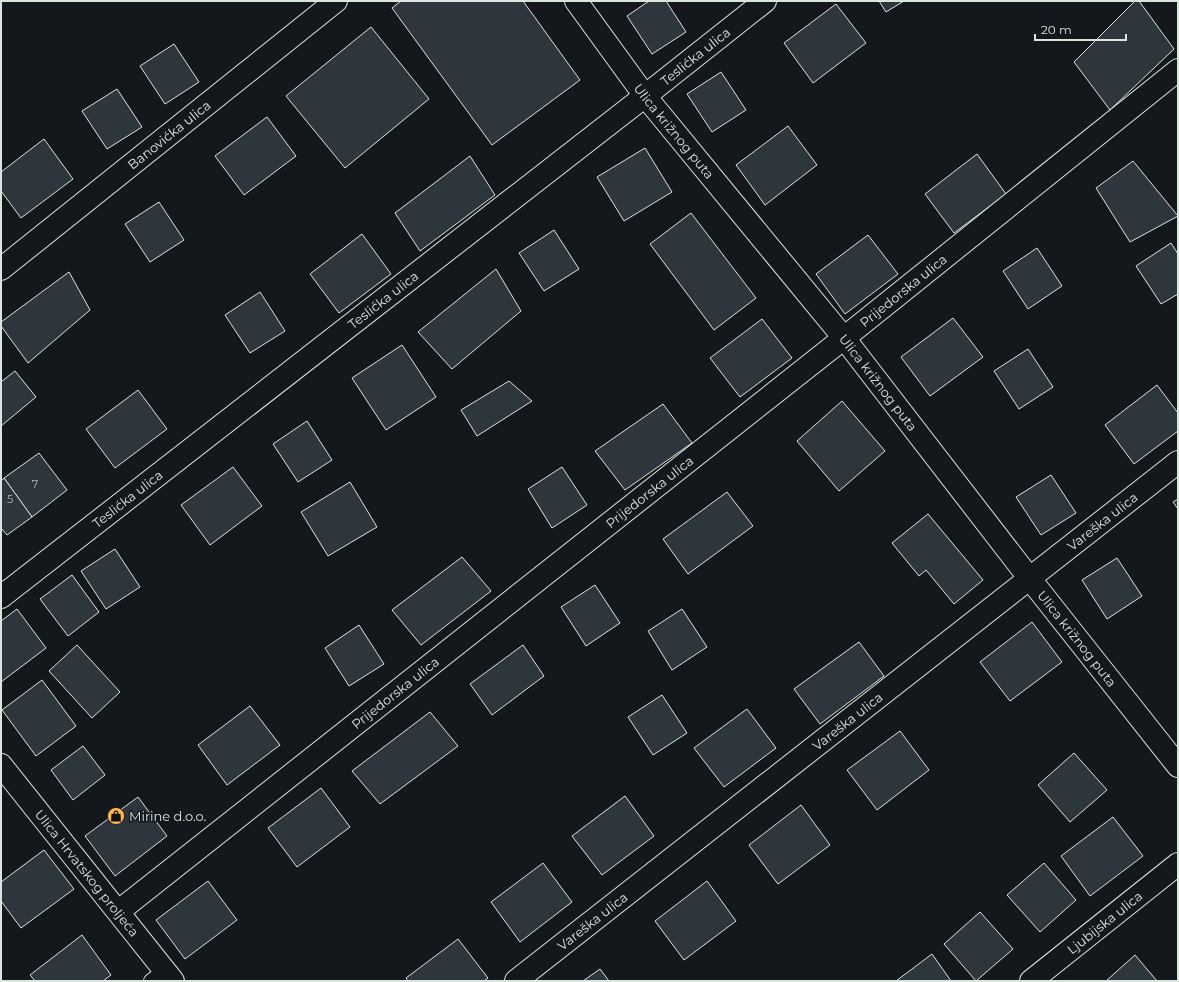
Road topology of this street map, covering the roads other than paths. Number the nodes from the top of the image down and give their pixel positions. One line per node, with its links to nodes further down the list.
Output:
1 (336, 1): 6 (street, Banovićka ulica)
2 (576, 1): 5 (street, Ulica križnog puta)
3 (765, 1): 5 (street, Teslićka ulica)
4 (1178, 70): 7 (street, Prijedorska ulica)
5 (645, 96): 7 (street, Ulica križnog puta); 10 (street, Teslićka ulica)
6 (1, 269)
7 (844, 338): 9 (street, Ulica križnog puta); 14 (street, Prijedorska ulica)
8 (1178, 462): 9 (street, Vareška ulica)
9 (1030, 579): 12 (street, Ulica križnog puta); 16 (street, Vareška ulica)
10 (1, 597)
11 (1, 765): 14 (street, Ulica Hrvatskog proljeća)
12 (1178, 766)
13 (1178, 864): 17 (street, Ljubijska ulica)
14 (118, 911): 15 (street, Ulica Hrvatskog proljeća)
15 (163, 977)
16 (516, 981)
17 (1031, 981)

